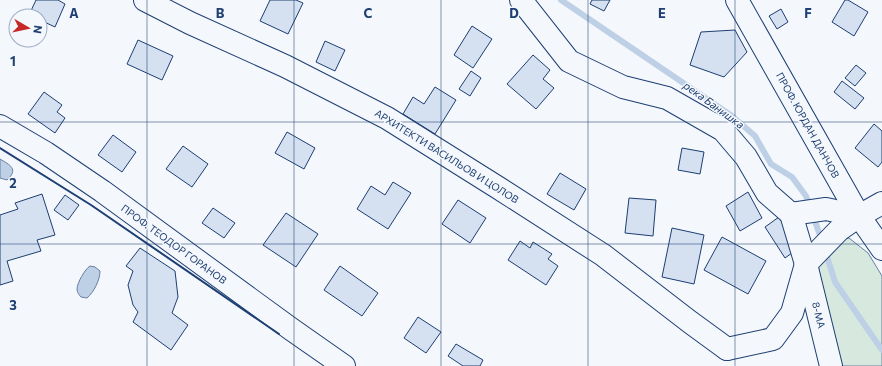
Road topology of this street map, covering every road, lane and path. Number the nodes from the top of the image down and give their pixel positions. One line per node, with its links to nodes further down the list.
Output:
1 (145, 0): 10 (street, АРХИТЕКТИ ВАСИЛЬОВ И ЦОЛОВ)
2 (522, 0): 6 (street)
3 (737, 0): 7 (street, ПРОФ. ЮРДАН ДАНЧОВ)
4 (0, 126): 11 (street, ПРОФ. ТЕОДОР ГОРАНОВ)
5 (882, 203): 7 (street)
6 (791, 214): 7 (street); 9 (street, 8-МА)
7 (859, 216): 8 (street, ПРОФ. ЮРДАН ДАНЧОВ); 9 (street)
8 (882, 249)
9 (806, 264): 10 (street); 12 (street, 8-МА)
10 (724, 358)
11 (344, 366)
12 (831, 366)

